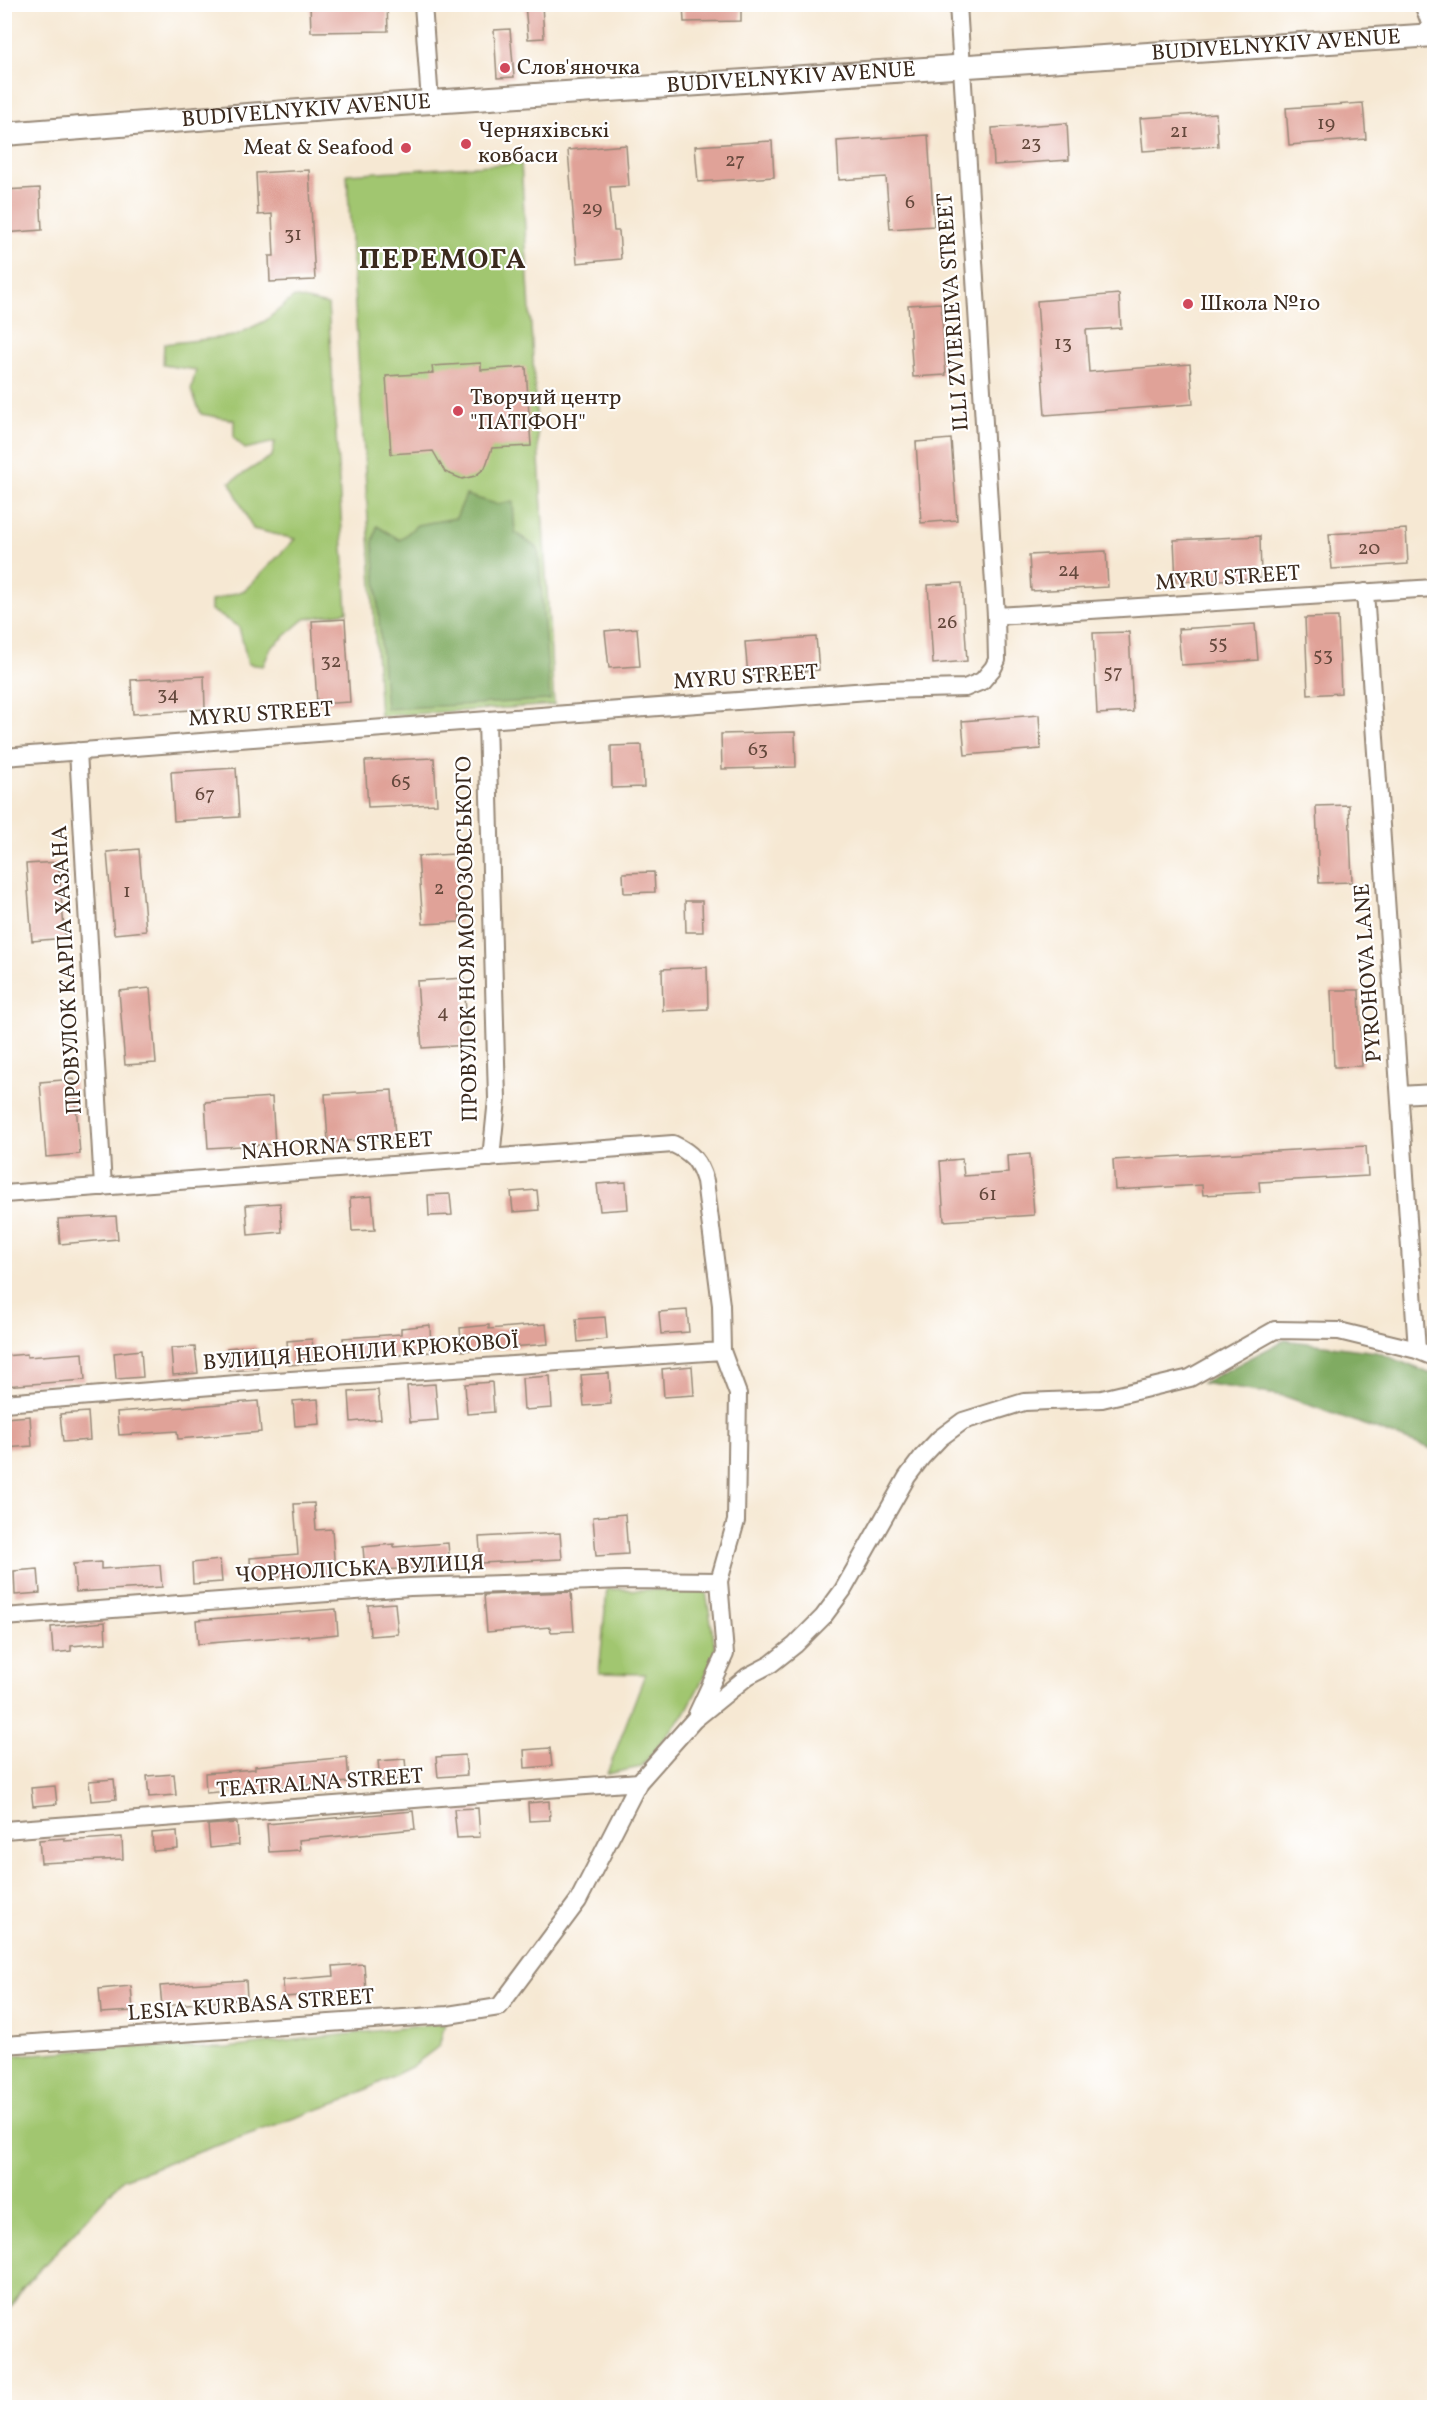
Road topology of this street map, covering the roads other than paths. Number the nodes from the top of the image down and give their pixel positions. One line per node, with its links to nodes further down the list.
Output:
1 (423, 4): 6 (street)
2 (958, 4): 5 (street, ILLI ZVIERIEVA STREET)
3 (1423, 4): 4 (street)
4 (1434, 35): 5 (street, BUDIVELNYKIV AVENUE)
5 (962, 67): 6 (street, BUDIVELNYKIV AVENUE); 10 (street, ILLI ZVIERIEVA STREET)
6 (430, 102): 7 (street, BUDIVELNYKIV AVENUE)
7 (4, 134)
8 (1434, 588): 9 (street, MYRU STREET)
9 (1365, 592): 10 (street, MYRU STREET); 15 (street, PYROHOVA LANE)
10 (996, 616): 11 (street, MYRU STREET)
11 (487, 720): 12 (street, MYRU STREET); 16 (street, ПРОВУЛОК НОЯ МОРОЗОВСЬКОГО)
12 (78, 752): 13 (street, MYRU STREET); 17 (street, ПРОВУЛОК КАРПА ХАЗАНА)
13 (4, 757)
14 (1434, 1093): 15 (street)
15 (1400, 1095): 19 (street, PYROHOVA LANE)
16 (491, 1158): 17 (street, NAHORNA STREET); 20 (street, NAHORNA STREET)
17 (103, 1186): 18 (street, NAHORNA STREET)
18 (4, 1194)
19 (1417, 1350): 21 (street); 25 (street)
20 (722, 1351): 22 (street, ВУЛИЦЯ НЕОНІЛИ КРЮКОВОЇ); 23 (street)
21 (1434, 1357)
22 (4, 1403)
23 (719, 1581): 24 (street, ЧОРНОЛІСЬКА ВУЛИЦЯ); 25 (street)
24 (4, 1617)
25 (694, 1720): 26 (street)
26 (639, 1782): 27 (street, TEATRALNA STREET); 28 (street, LESIA KURBASA STREET)
27 (4, 1830)
28 (4, 2045)

